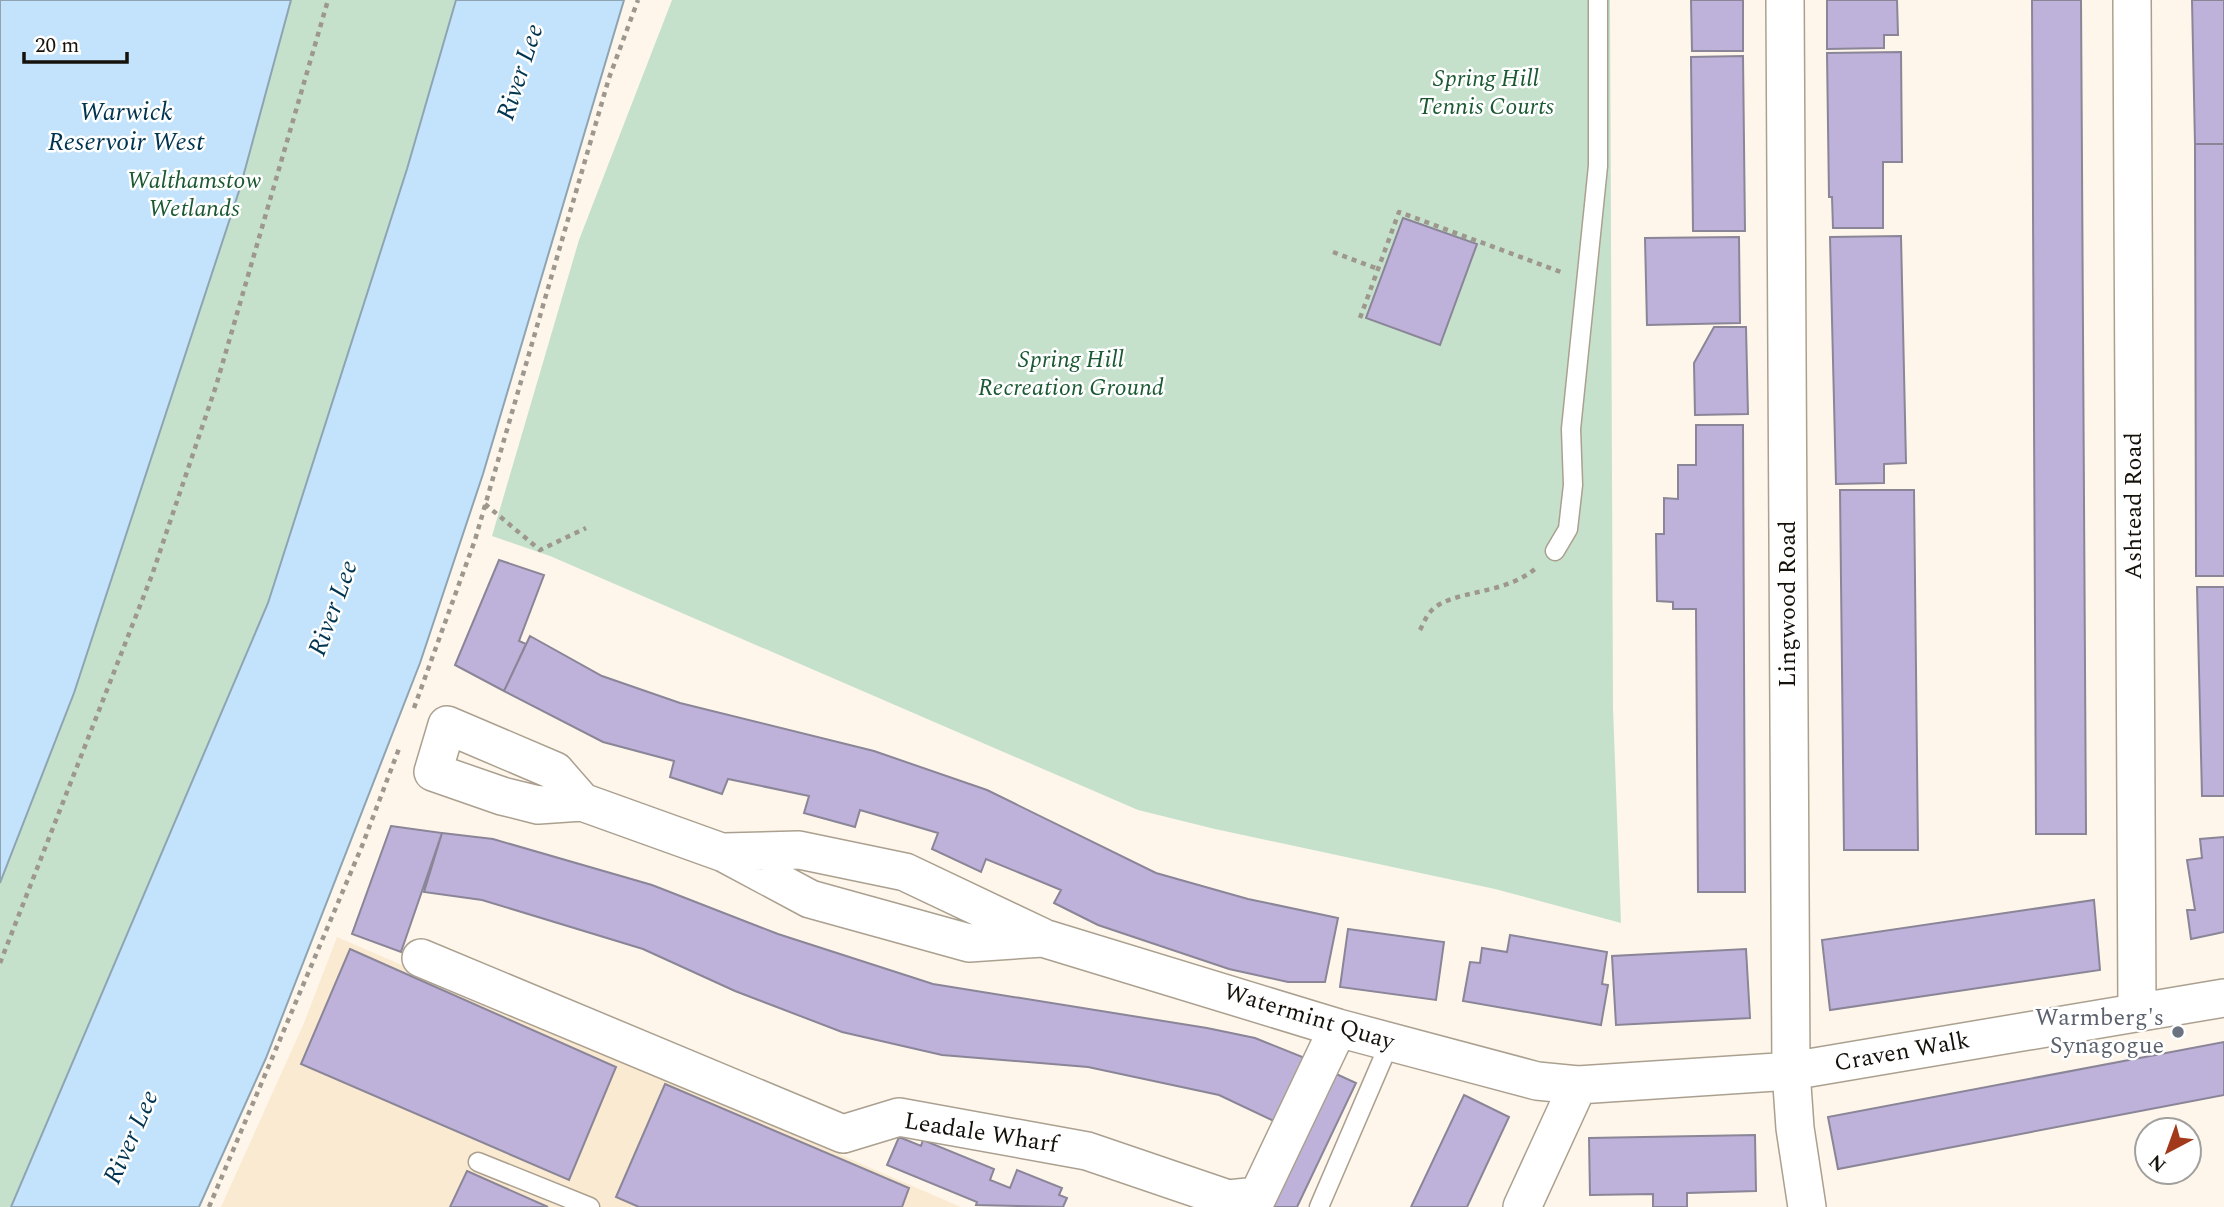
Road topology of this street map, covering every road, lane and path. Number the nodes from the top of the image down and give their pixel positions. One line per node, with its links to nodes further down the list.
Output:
1 (328, 0): 20 (path)
2 (638, 0): 10 (path)
3 (1598, 0): 8 (lane)
4 (1785, 0): 25 (street, Lingwood Road)
5 (2132, 0): 22 (street, Ashtead Road)
6 (1333, 252): 7 (path)
7 (1378, 269): 8 (path); 9 (path)
8 (1586, 281): 12 (lane)
9 (1360, 318)
10 (485, 504): 11 (path); 14 (path)
11 (586, 528)
12 (1555, 551): 13 (path)
13 (1420, 630)
14 (410, 720)
15 (399, 748): 28 (path)
16 (582, 802): 17 (street, Watermint Quay)
17 (723, 853): 18 (street, Watermint Quay); 18 (street, Watermint Quay)
18 (1043, 938): 23 (street, Watermint Quay)
19 (421, 958): 23 (street, Leadale Wharf)
20 (0, 963)
21 (2224, 998): 22 (street, Craven Walk)
22 (2137, 1012): 25 (street, Craven Walk)
23 (1338, 1028): 24 (street, Watermint Quay)
24 (1390, 1042): 26 (street, Watermint Quay); 30 (lane)
25 (1791, 1071): 26 (street, Craven Walk); 32 (street, Lingwood Road)
26 (1578, 1085): 31 (street)
27 (478, 1162): 29 (lane)
28 (209, 1207)
29 (590, 1207)
30 (1319, 1207)
31 (1522, 1207)
32 (1807, 1207)

